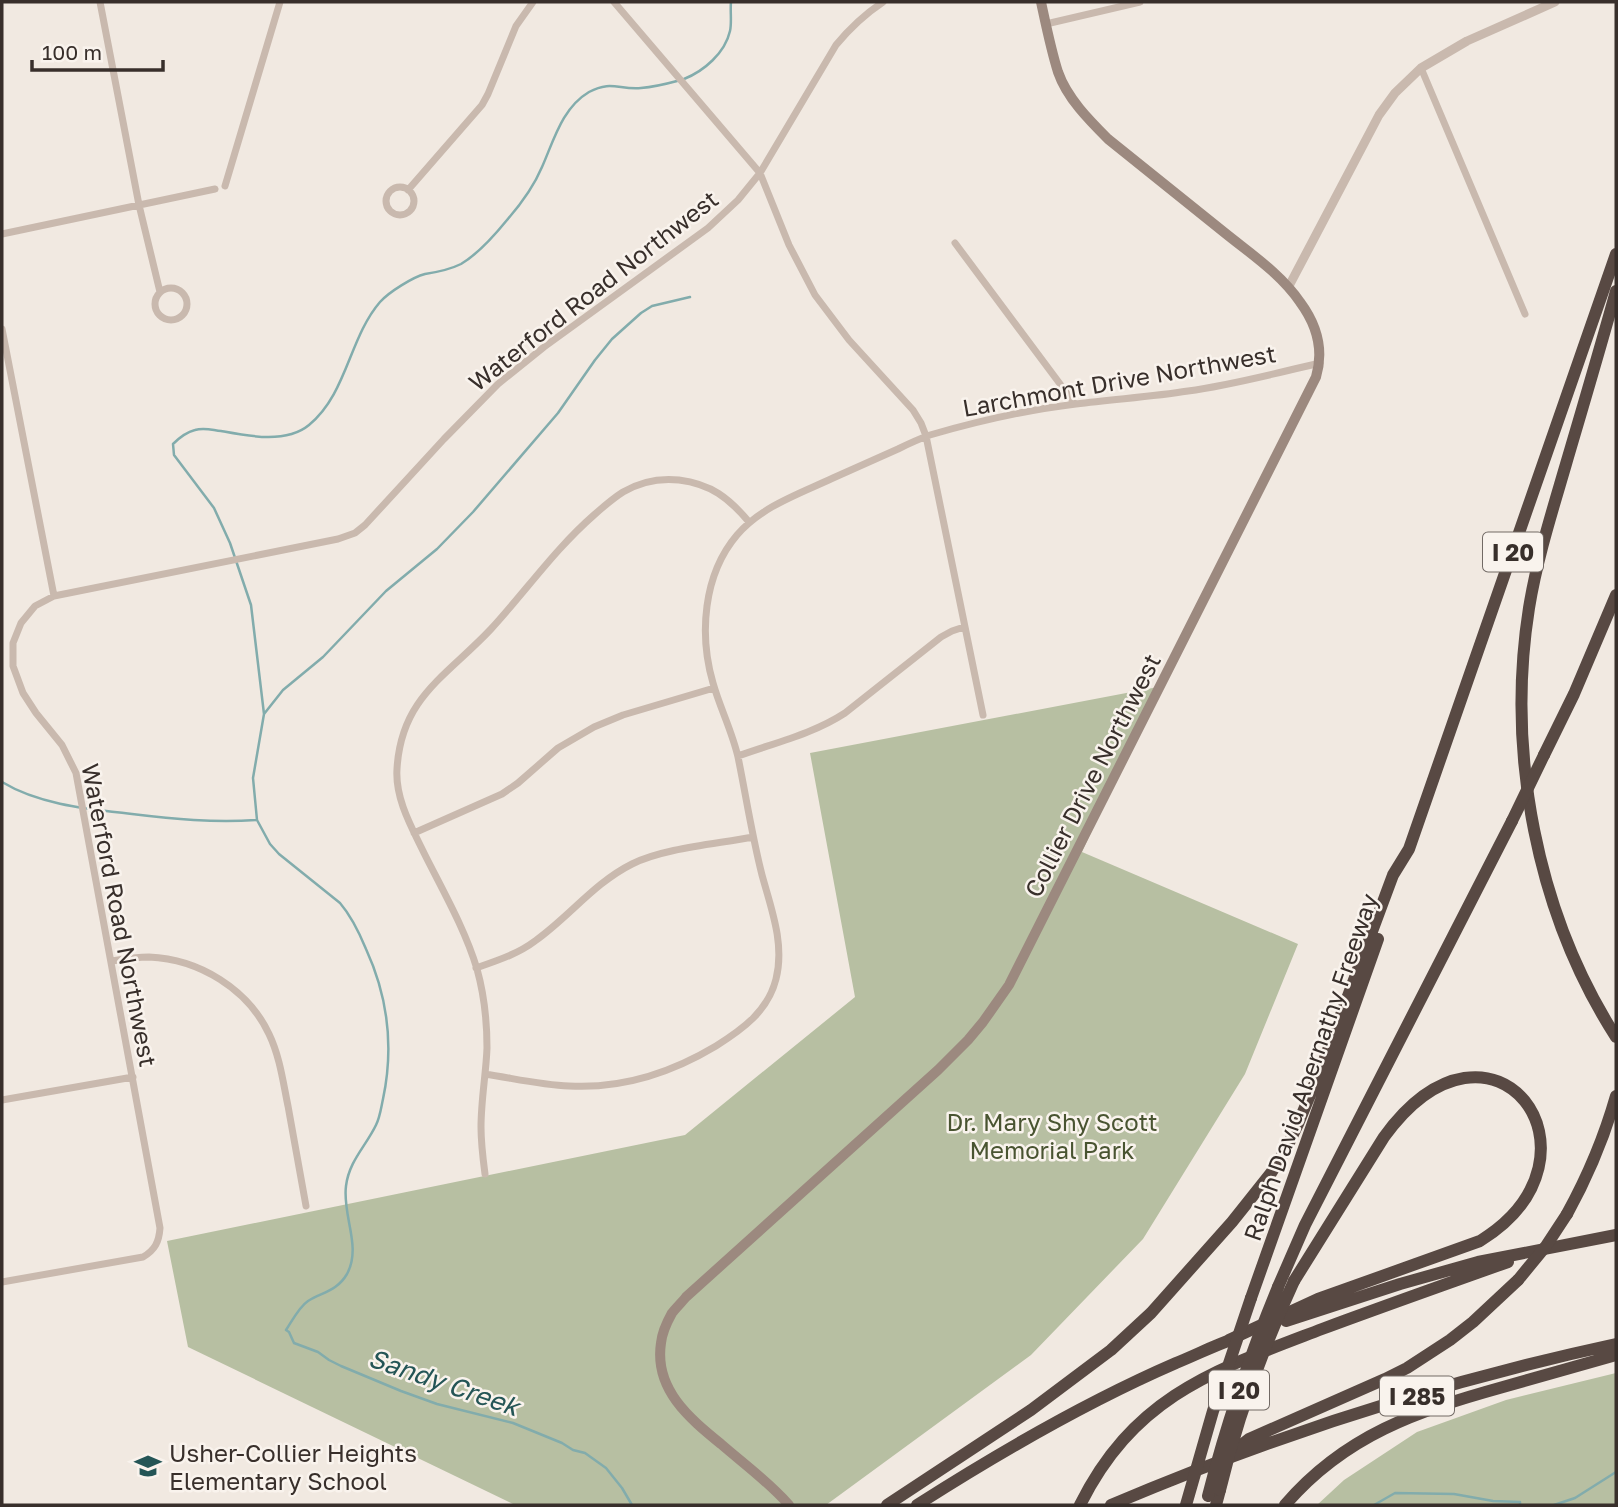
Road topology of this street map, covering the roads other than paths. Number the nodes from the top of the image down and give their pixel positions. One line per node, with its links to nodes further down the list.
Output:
1 (100, 2): 15 (street)
2 (280, 2): 12 (street)
3 (533, 2): 14 (street)
4 (614, 2): 11 (street)
5 (883, 2): 11 (street, Waterford Road Northwest)
6 (1041, 2): 9 (main road)
7 (1140, 2): 9 (street)
8 (1555, 2): 10 (street)
9 (1046, 24): 19 (main road)
10 (1421, 68): 19 (street); 22 (street)
11 (760, 173): 26 (street); 29 (street, Waterford Road Northwest)
12 (225, 186)
13 (215, 189): 15 (street)
14 (408, 190)
15 (139, 205): 16 (street); 21 (street)
16 (2, 234)
17 (955, 243): 25 (street)
18 (1616, 254): 36 (highway, I 20)
19 (1289, 286): 24 (main road)
20 (1616, 291): 39 (highway)
21 (160, 292): 21 (street)
22 (1525, 314)
23 (2, 329): 29 (street)
24 (1320, 363): 25 (street, Larchmont Drive Northwest); 56 (main road, Collier Drive Northwest)
25 (1075, 404): 26 (street, Larchmont Drive Northwest)
26 (926, 436): 27 (street, Larchmont Drive Northwest); 30 (street)
27 (749, 522): 31 (street, Larchmont Drive Northwest); 34 (street)
28 (1616, 595): 55 (highway, I 20, bridge)
29 (54, 596): 37 (street, Waterford Road Northwest)
30 (964, 627): 32 (street); 33 (street)
31 (714, 688): 33 (street, Larchmont Drive Northwest); 34 (street)
32 (982, 715)
33 (738, 755): 35 (street, Larchmont Drive Northwest)
34 (414, 833): 38 (street)
35 (753, 837): 38 (street); 40 (street, Larchmont Drive Northwest)
36 (1409, 849): 57 (highway); 61 (highway, Ralph David Abernathy Freeway / I 20, bridge)
37 (112, 961): 41 (street, Waterford Road Northwest); 47 (street)
38 (476, 968): 40 (street)
39 (1616, 1037)
40 (485, 1074): 45 (street)
41 (133, 1077): 43 (street); 50 (street, Waterford Road Northwest)
42 (1616, 1096): 54 (highway, bridge)
43 (2, 1100)
44 (1549, 1122): 55 (highway, bridge)
45 (485, 1174)
46 (1542, 1189): 51 (highway)
47 (306, 1206)
48 (1616, 1235): 49 (highway)
49 (1555, 1246): 51 (highway); 59 (highway)
50 (2, 1282)
51 (1229, 1340): 58 (highway)
52 (1616, 1344): 54 (highway, I 285)
53 (1616, 1355): 62 (highway)
54 (1223, 1460): 60 (highway, I 285)
55 (1212, 1499)
56 (789, 1505)
57 (887, 1505)
58 (917, 1505)
59 (1080, 1505)
60 (1111, 1505)
61 (1186, 1505)
62 (1286, 1505)

